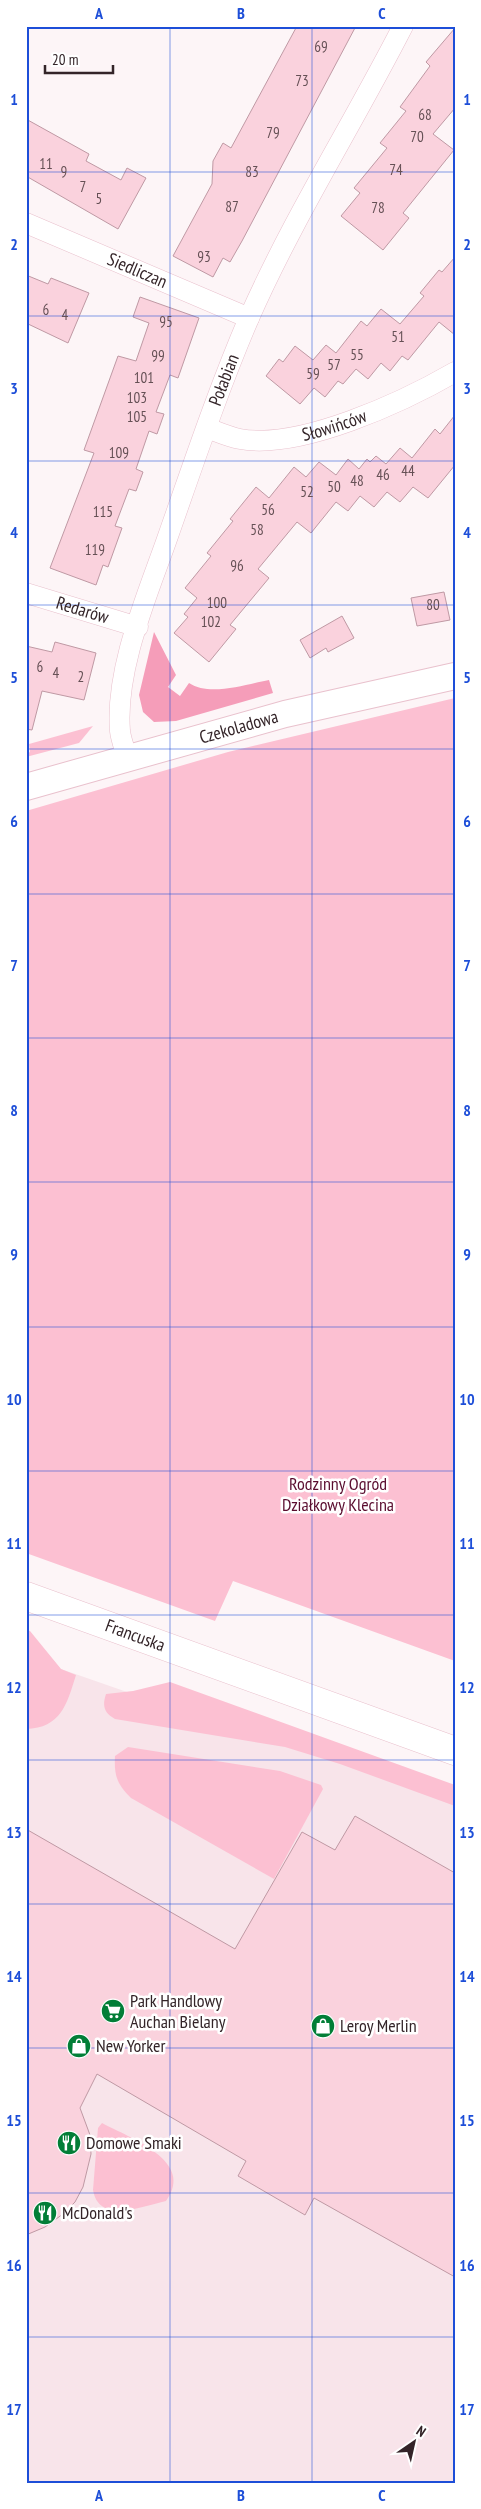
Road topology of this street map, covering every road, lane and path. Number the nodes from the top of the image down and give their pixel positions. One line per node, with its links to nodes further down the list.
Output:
1 (403, 26): 3 (street, Połabian)
2 (26, 223): 3 (street, Siedliczan)
3 (249, 318): 5 (street, Połabian)
4 (455, 372): 5 (street, Słowińców)
5 (207, 428): 7 (street, Połabian)
6 (26, 592): 7 (street, Redarów)
7 (138, 627): 9 (street, Połabian)
8 (455, 676): 9 (street, Czekoladowa)
9 (127, 758): 10 (street, Czekoladowa)
10 (26, 787)
11 (26, 1596): 12 (main road, Francuska)
12 (455, 1751)

